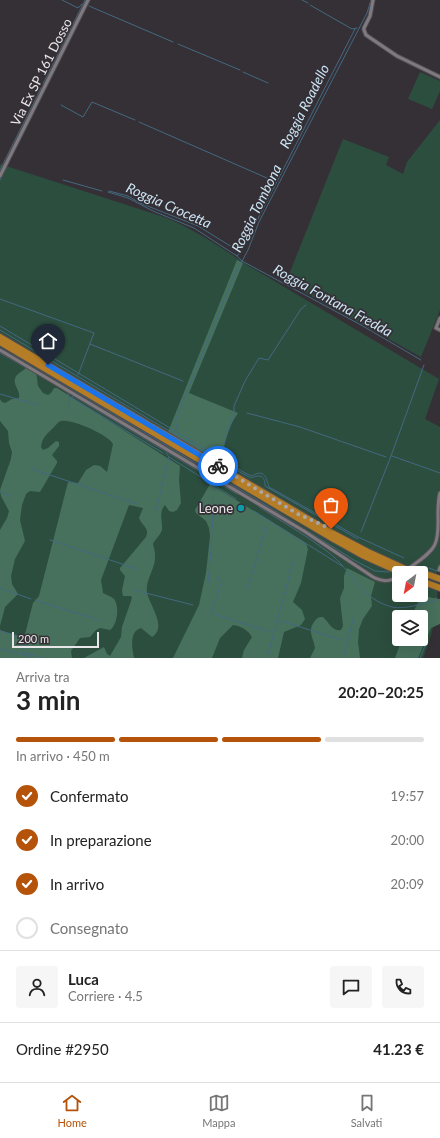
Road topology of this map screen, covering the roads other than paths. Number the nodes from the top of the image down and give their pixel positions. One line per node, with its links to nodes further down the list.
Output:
1 (88, 0): 4 (street, Via Ex SP 161 Dosso)
2 (373, 0): 3 (street)
3 (440, 77)
4 (0, 176)
5 (440, 318): 6 (street)
6 (440, 330)
7 (0, 337): 11 (highway)
8 (0, 342): 14 (highway)
9 (0, 350): 15 (street)
10 (440, 493): 13 (street, bridge)
11 (298, 514): 12 (highway); 17 (highway)
12 (399, 566)
13 (412, 566)
14 (392, 571)
15 (392, 579)
16 (428, 579): 18 (highway)
17 (440, 579)
18 (440, 583)
19 (428, 584): 20 (highway)
20 (440, 588)

